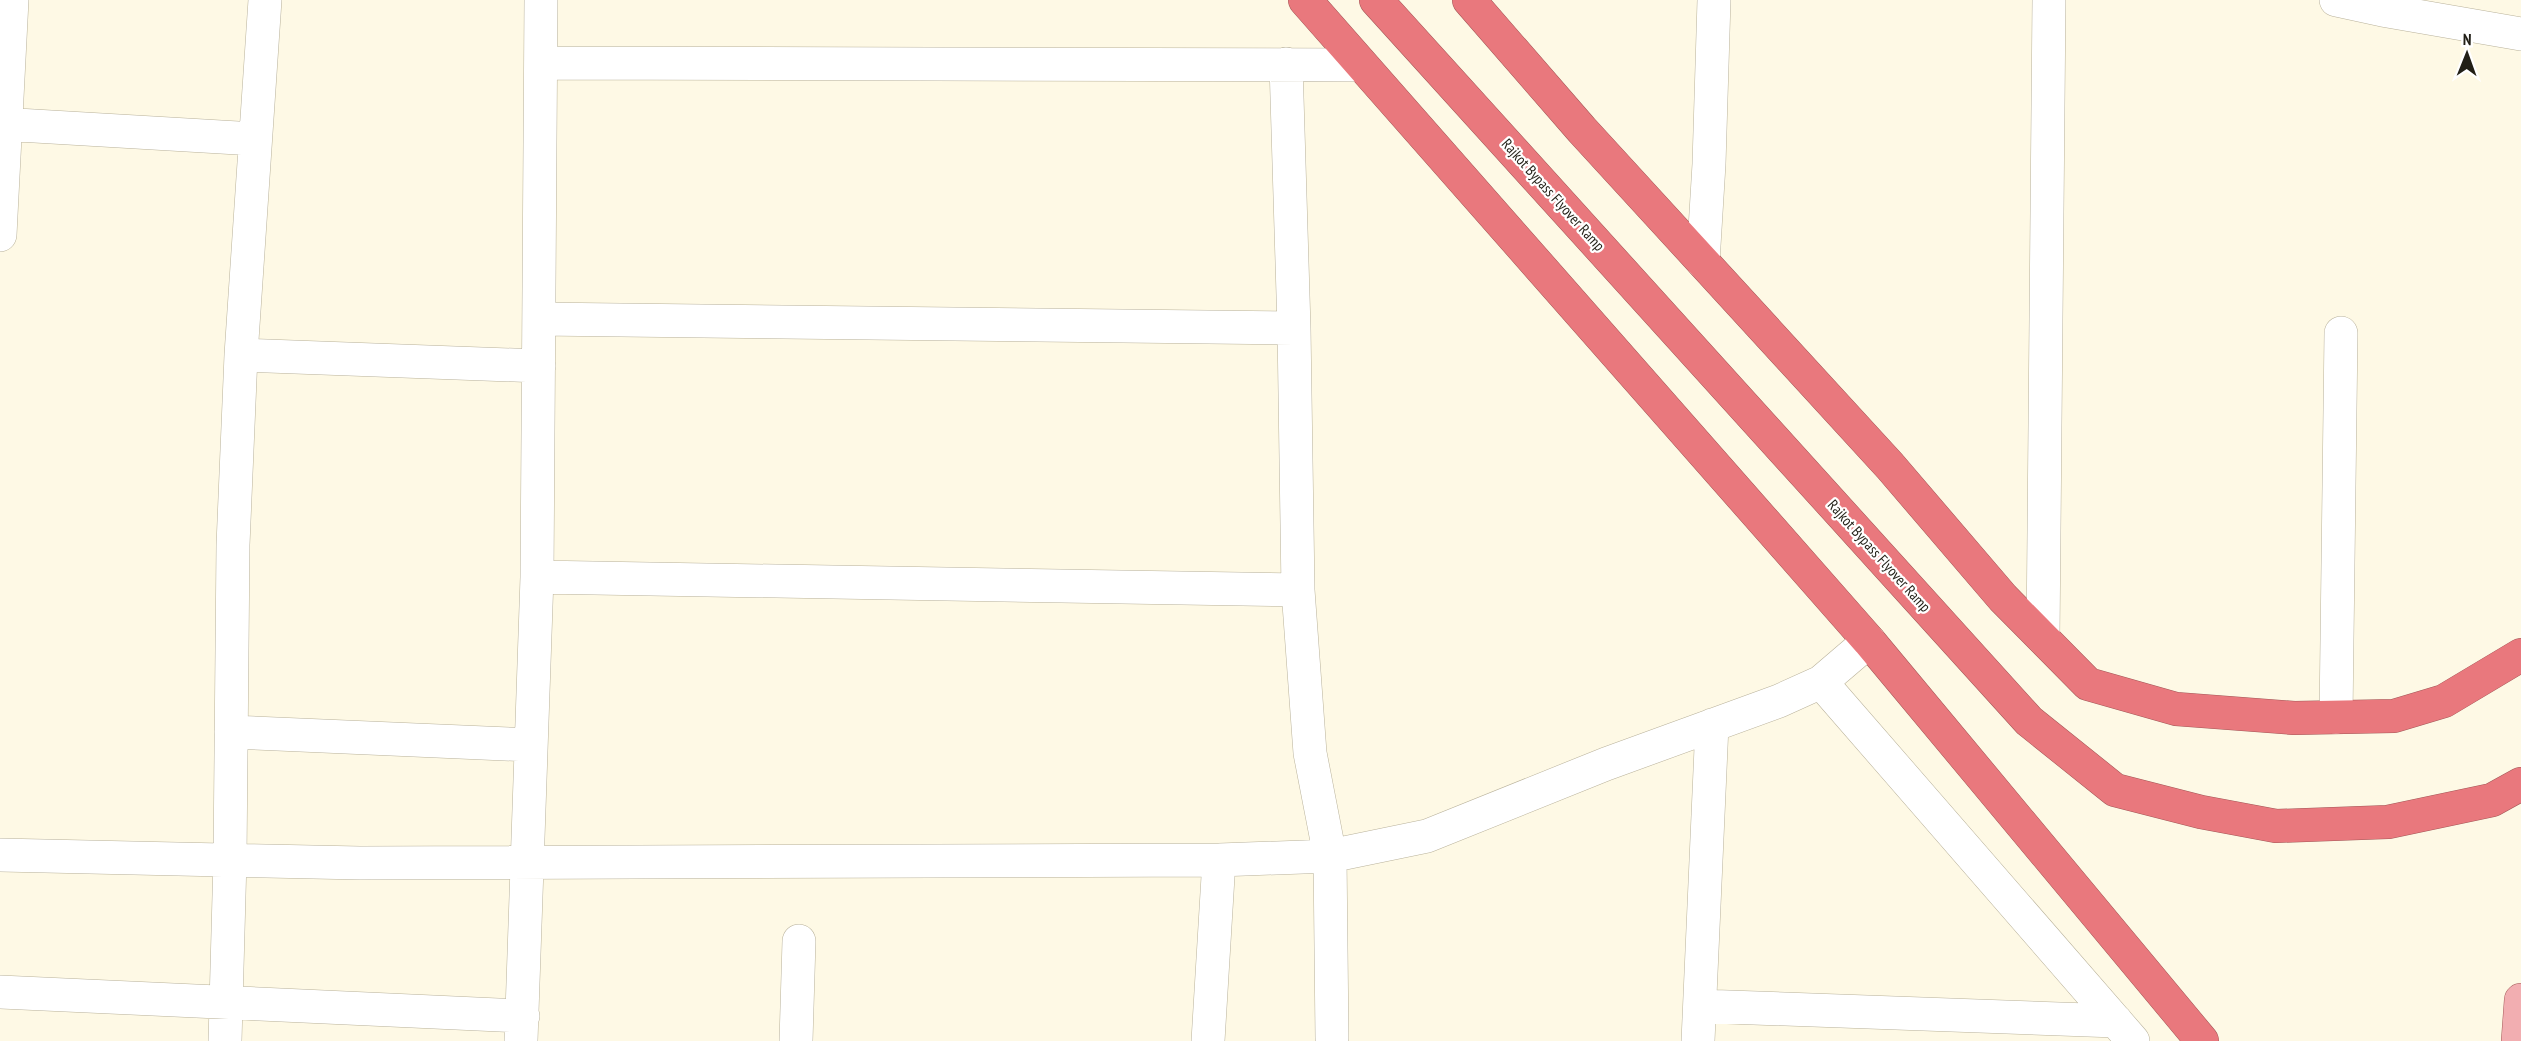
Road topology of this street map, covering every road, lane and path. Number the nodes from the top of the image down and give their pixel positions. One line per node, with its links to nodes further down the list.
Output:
1 (12, 0): 14 (street)
2 (265, 0): 15 (street)
3 (541, 0): 11 (street)
4 (1305, 0): 13 (highway)
5 (1376, 0): 33 (highway, Rajkot Bypass Flyover Ramp)
6 (1469, 0): 17 (highway)
7 (1713, 0): 17 (street)
8 (2049, 0): 25 (street)
9 (2336, 0): 10 (street)
10 (2521, 34)
11 (542, 63): 12 (street); 18 (street)
12 (1286, 64): 13 (street); 19 (street)
13 (1361, 65): 26 (highway)
14 (3, 124): 15 (street); 16 (street)
15 (255, 139): 21 (street)
16 (0, 235)
17 (1703, 262): 25 (highway)
18 (539, 319): 19 (street); 22 (street)
19 (1294, 328): 24 (street)
20 (2341, 333): 29 (street)
21 (241, 355): 22 (street); 31 (street)
22 (539, 366): 23 (street)
23 (537, 577): 24 (street); 32 (street)
24 (1298, 591): 35 (street)
25 (2043, 638): 29 (highway)
26 (1869, 640): 28 (street); 51 (highway)
27 (2521, 655): 29 (highway)
28 (1821, 682): 30 (street); 45 (street)
29 (2336, 717)
30 (1713, 725): 35 (street); 43 (street)
31 (231, 732): 32 (street); 36 (street)
32 (530, 745): 38 (street)
33 (2521, 784)
34 (0, 855): 36 (street)
35 (1330, 856): 37 (street); 46 (street)
36 (230, 859): 38 (street); 42 (street)
37 (1220, 860): 38 (street); 49 (street)
38 (527, 863): 44 (street)
39 (799, 940): 48 (street)
40 (0, 992): 42 (street)
41 (2521, 1000): 52 (main road)
42 (225, 1003): 44 (street); 47 (street)
43 (1700, 1006): 45 (street); 50 (street)
44 (522, 1028)
45 (2125, 1031)
46 (1332, 1038)
47 (225, 1041)
48 (796, 1041)
49 (1208, 1041)
50 (1698, 1041)
51 (2202, 1041)
52 (2518, 1041)

